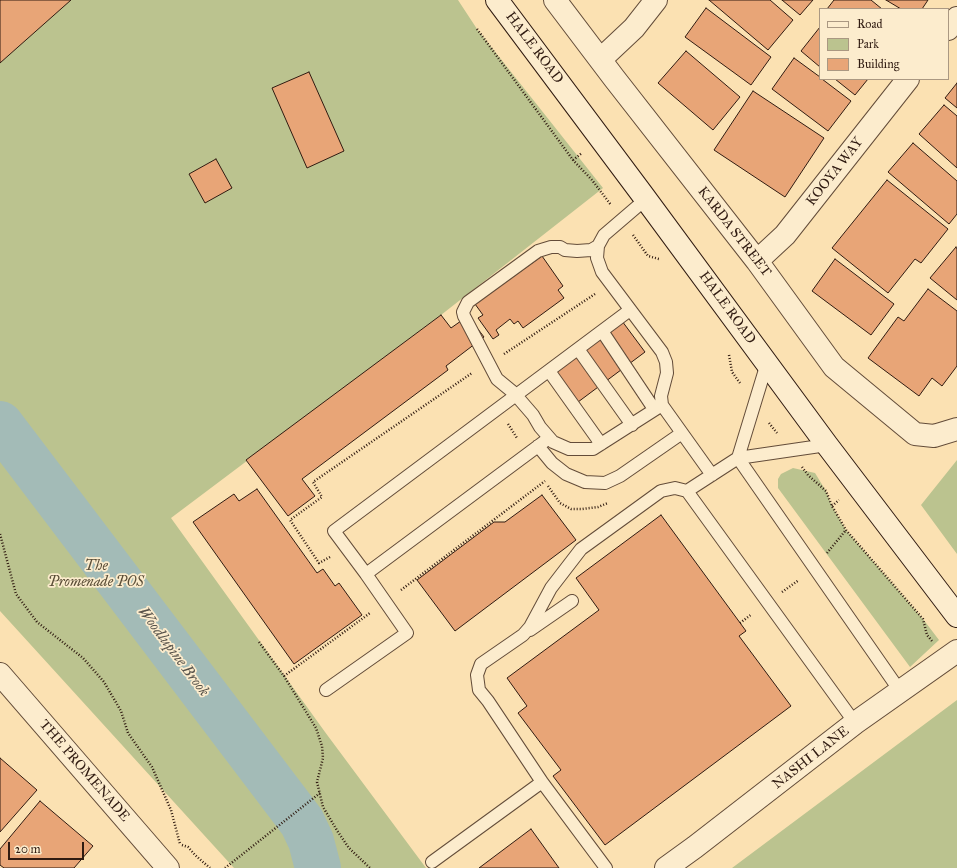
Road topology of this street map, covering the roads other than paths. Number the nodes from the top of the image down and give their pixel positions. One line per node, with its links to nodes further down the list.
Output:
1 (498, 0): 8 (street, HALE ROAD)
2 (556, 0): 6 (street, KARDA STREET)
3 (656, 0): 6 (street)
4 (957, 18): 5 (street)
5 (949, 28)
6 (601, 59): 10 (street, KARDA STREET)
7 (907, 80): 10 (street, KOOYA WAY)
8 (646, 199): 9 (lane); 14 (street, HALE ROAD)
9 (598, 246): 11 (lane); 16 (lane)
10 (757, 261): 19 (street, KARDA STREET)
11 (630, 310): 12 (lane); 17 (lane)
12 (602, 331): 13 (lane); 17 (lane)
13 (578, 349): 15 (lane); 18 (lane)
14 (767, 364): 23 (street, HALE ROAD); 25 (lane)
15 (549, 371): 16 (lane); 22 (lane)
16 (516, 396): 21 (lane); 28 (lane)
17 (658, 407): 18 (lane); 20 (lane)
18 (632, 425): 22 (lane)
19 (957, 429)
20 (682, 433): 24 (lane); 26 (lane)
21 (549, 438): 22 (lane); 24 (lane)
22 (601, 444)
23 (827, 445): 25 (lane); 30 (street, HALE ROAD)
24 (538, 446): 28 (lane)
25 (738, 458): 26 (lane); 35 (lane)
26 (712, 475): 27 (lane)
27 (687, 492): 31 (lane); 36 (lane)
28 (366, 574): 34 (lane)
29 (572, 601): 31 (lane)
30 (957, 616)
31 (523, 635): 37 (lane)
32 (951, 655): 35 (street, NASHI LANE)
33 (0, 674): 39 (street, THE PROMENADE)
34 (326, 690)
35 (900, 691): 36 (street, NASHI LANE)
36 (855, 723): 41 (street, NASHI LANE)
37 (542, 782): 38 (lane); 40 (lane)
38 (432, 862)
39 (168, 868)
40 (606, 868)
41 (666, 868)

